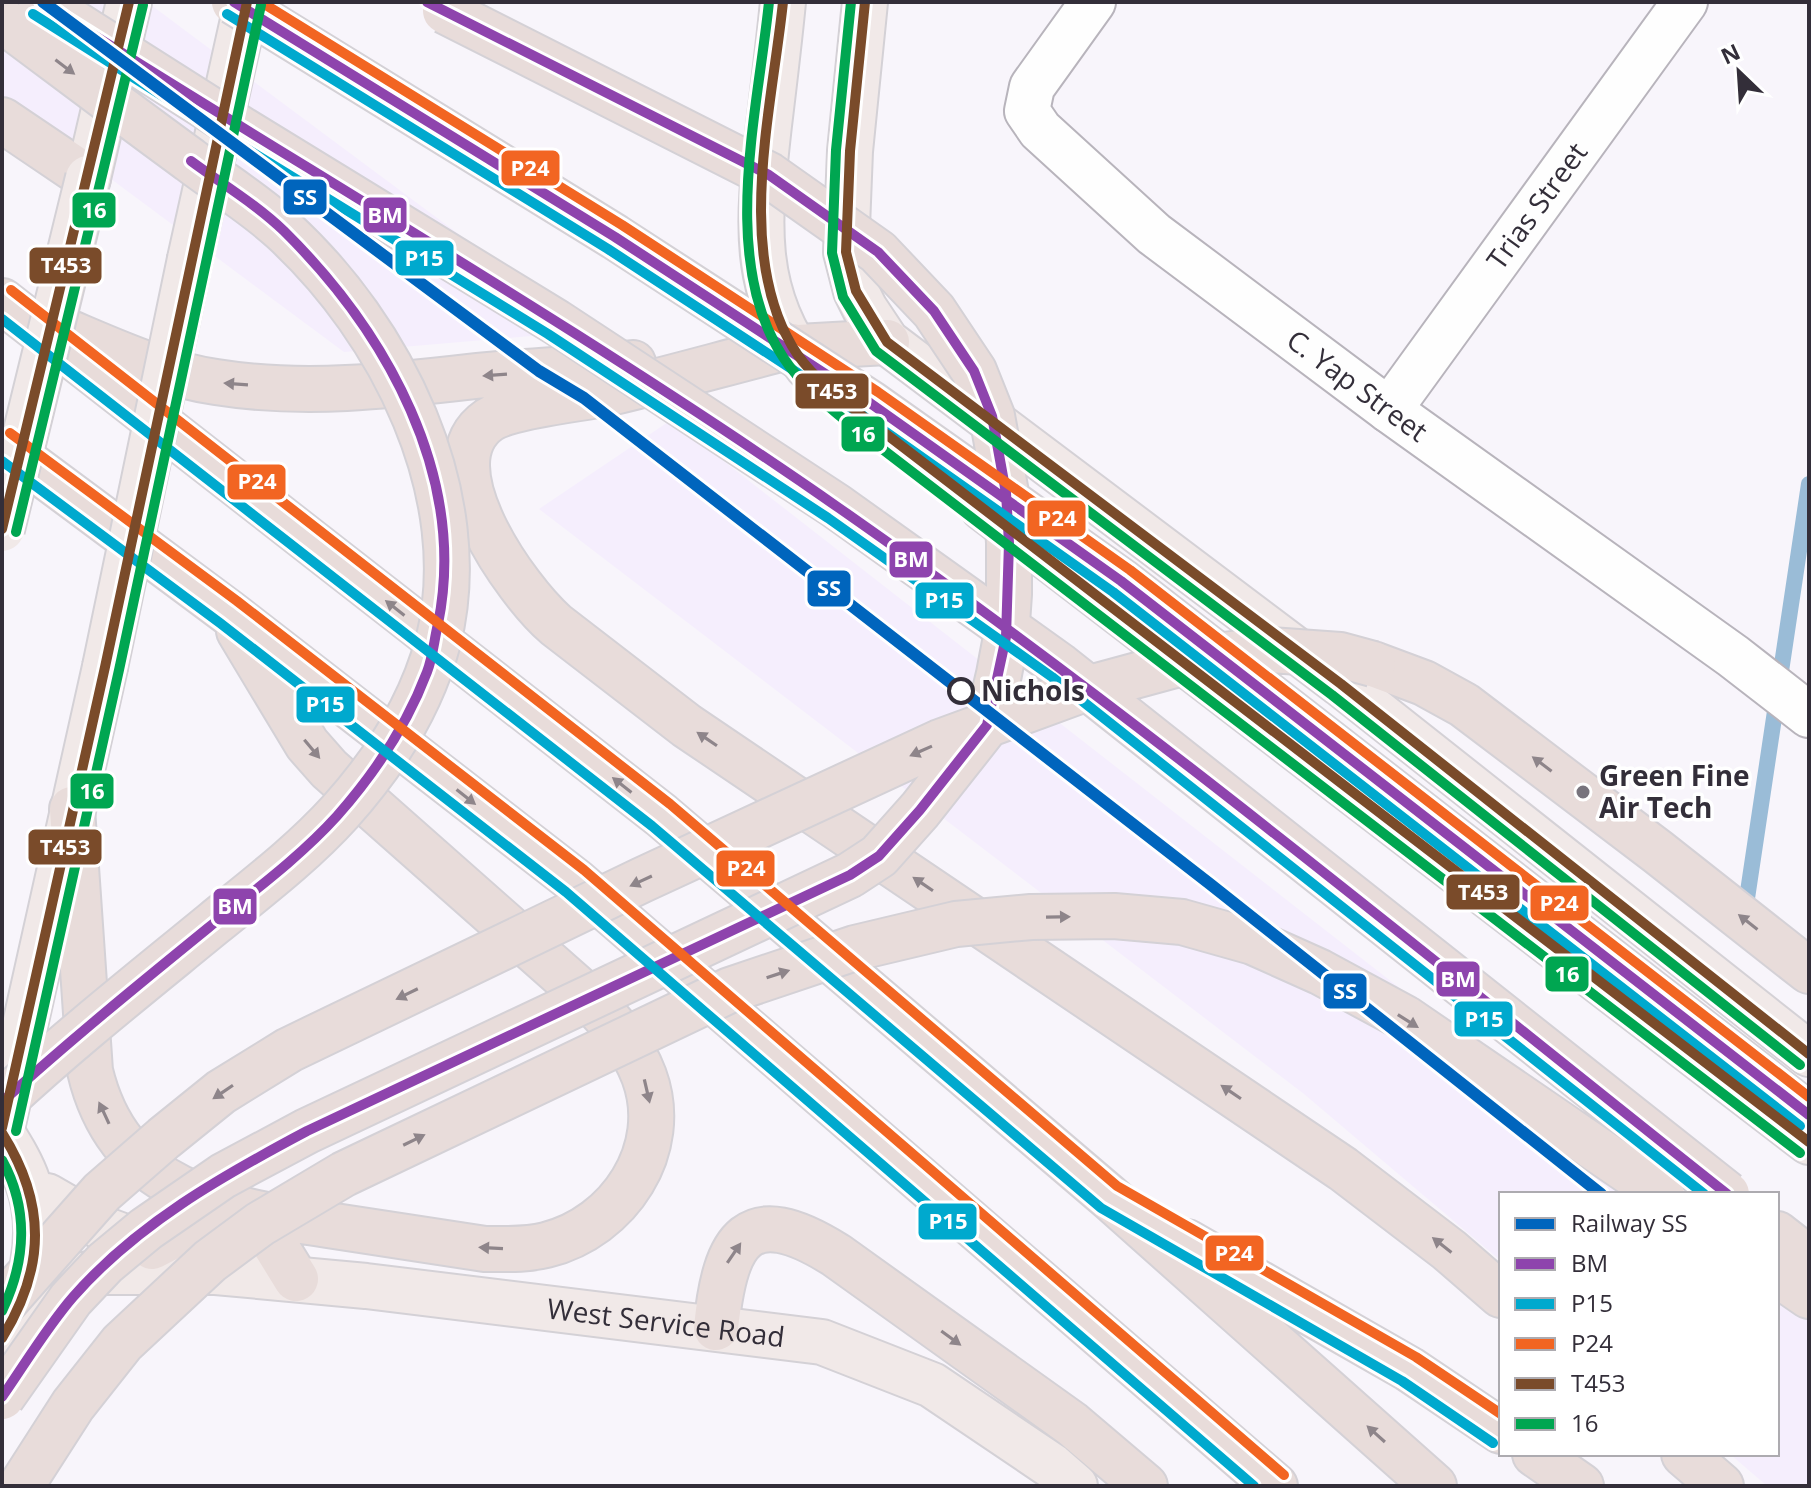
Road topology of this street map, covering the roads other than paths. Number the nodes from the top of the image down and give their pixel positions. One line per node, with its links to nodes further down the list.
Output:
1 (41, 2): 30 (highway, bridge)
2 (129, 2): 12 (main road, bridge)
3 (234, 2): 25 (highway, bridge)
4 (247, 2): 21 (main road, bridge)
5 (427, 2): 44 (highway, bridge)
6 (783, 2): 15 (main road)
7 (865, 2): 14 (main road)
8 (1093, 2): 16 (street, C. Yap Street)
9 (1685, 2): 16 (street, Trias Street)
10 (2, 20): 24 (highway, one-way to 24, bridge)
11 (2, 120): 12 (highway)
12 (88, 178): 18 (main road, bridge)
13 (8, 306): 15 (highway, one-way to 13); 31 (highway, one-way to 13)
14 (887, 342): 15 (highway); 23 (main road)
15 (792, 346): 27 (main road); 39 (highway, one-way to 15)
16 (1389, 410): 20 (street, C. Yap Street)
17 (2, 444): 19 (highway)
18 (2, 529)
19 (228, 612): 32 (highway, one-way to 32); 51 (highway, one-way to 51)
20 (1799, 707)
21 (72, 809): 26 (main road); 32 (highway, one-way to 21)
22 (1809, 971): 40 (highway, one-way to 40, bridge)
23 (1809, 1054)
24 (2, 1102)
25 (1809, 1115)
26 (2, 1130): 28 (main road)
27 (1809, 1142)
28 (30, 1186): 34 (main road, West Service Road); 40 (main road)
29 (1659, 1192): 48 (highway, one-way to 29, bridge)
30 (1724, 1192)
31 (1109, 1197): 45 (highway); 52 (highway, one-way to 31)
32 (242, 1210): 34 (highway); 38 (highway)
33 (1779, 1236): 35 (highway)
34 (152, 1247): 36 (main road, West Service Road)
35 (1809, 1259)
36 (216, 1272): 38 (main road, West Service Road); 40 (main road, West Service Road); 48 (main road)
37 (1779, 1275): 41 (highway)
38 (296, 1279): 42 (main road, West Service Road)
39 (1499, 1293)
40 (16, 1295): 43 (main road)
41 (1809, 1296)
42 (716, 1328): 49 (main road, West Service Road); 50 (highway, one-way to 50)
43 (2, 1338)
44 (2, 1397)
45 (1499, 1430)
46 (1538, 1456): 53 (highway)
47 (1686, 1456): 54 (highway)
48 (18, 1486)
49 (1075, 1486)
50 (1145, 1486)
51 (1275, 1486)
52 (1434, 1486)
53 (1581, 1486)
54 (1721, 1486)

